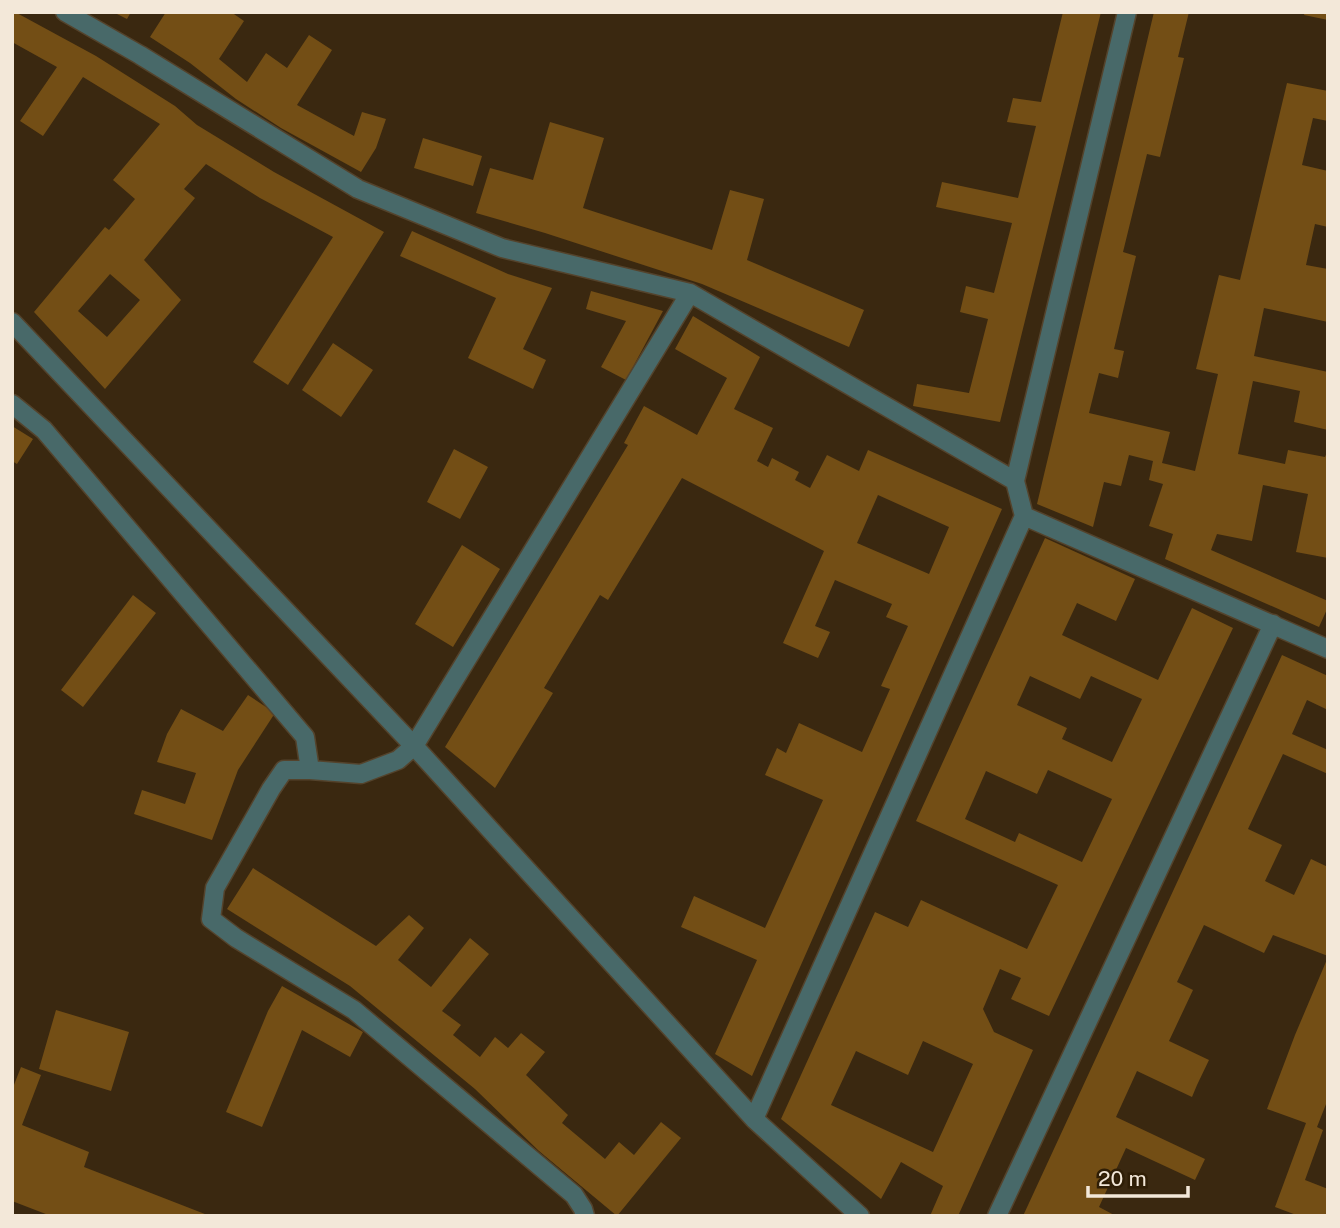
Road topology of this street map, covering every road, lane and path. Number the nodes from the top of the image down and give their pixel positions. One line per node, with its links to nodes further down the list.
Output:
1 (65, 12): 3 (street)
2 (1127, 12): 6 (street)
3 (690, 293): 6 (street); 10 (street)
4 (12, 322): 10 (street)
5 (12, 404): 11 (street)
6 (1015, 481): 7 (street)
7 (1024, 516): 8 (street); 12 (street)
8 (1273, 624): 9 (street); 15 (street)
9 (1328, 649)
10 (414, 746): 11 (street); 12 (street)
11 (310, 770): 13 (street)
12 (754, 1119): 14 (street)
13 (585, 1216)
14 (860, 1216)
15 (997, 1216)

